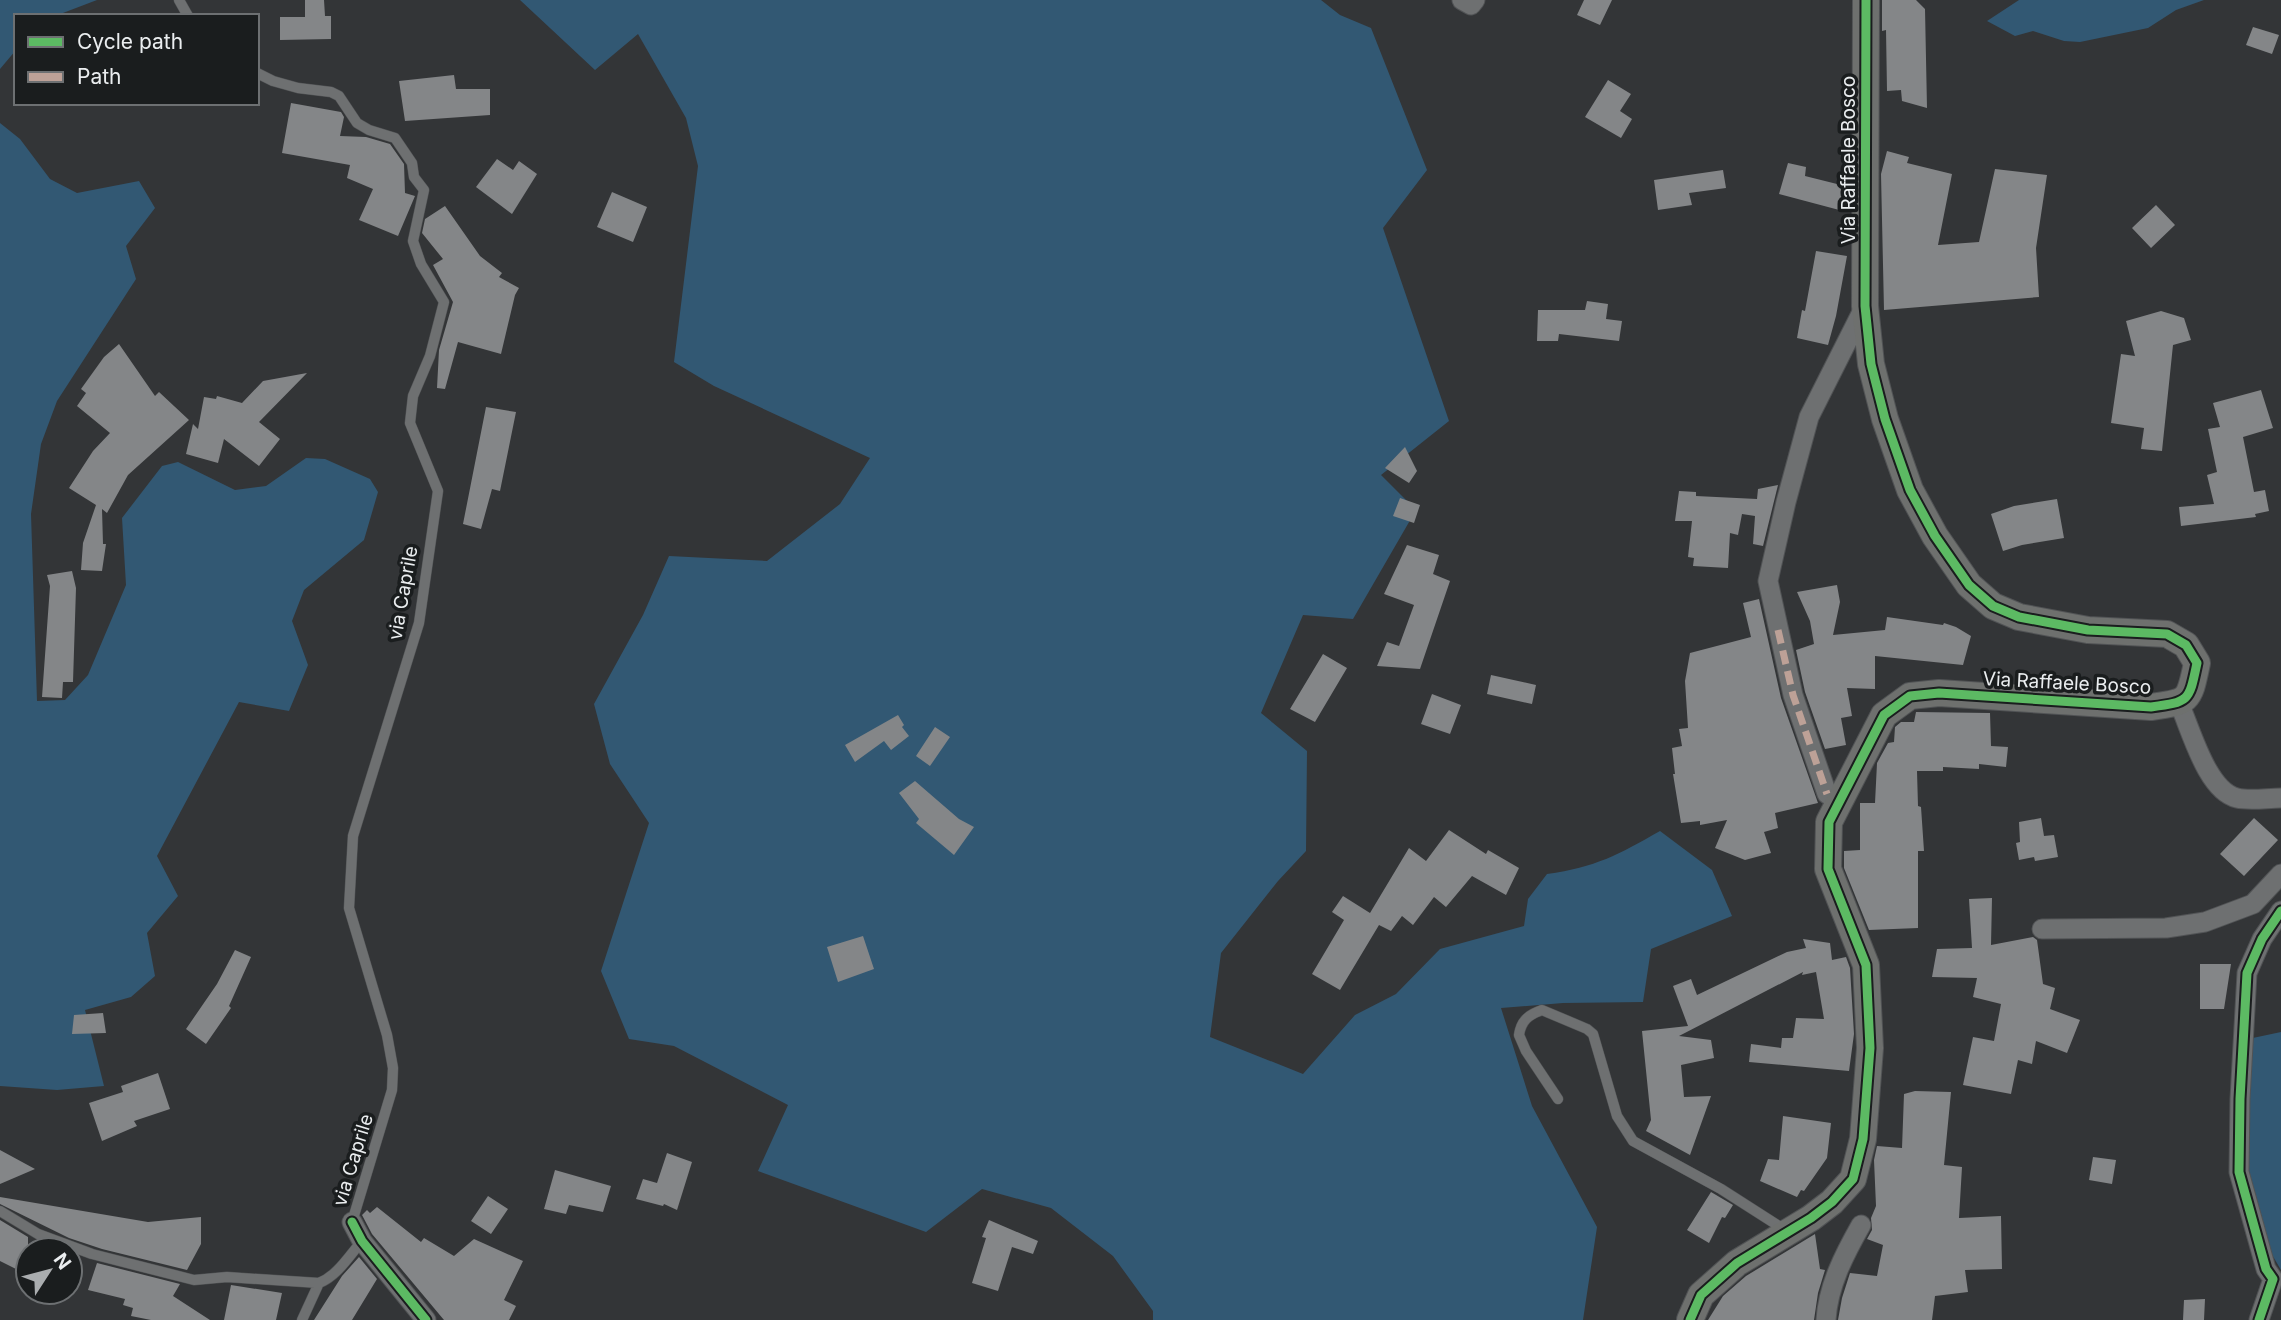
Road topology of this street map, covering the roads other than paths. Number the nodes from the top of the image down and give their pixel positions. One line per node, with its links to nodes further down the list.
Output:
1 (1462, 0): 2 (street)
2 (1475, 0)
3 (1866, 0): 5 (street, Via Raffaele Bosco)
4 (259, 74): 14 (lane, via Caprile)
5 (1865, 306): 6 (street, Via Raffaele Bosco); 7 (street)
6 (2179, 703): 8 (street); 16 (street, Via Raffaele Bosco)
7 (1827, 794)
8 (2281, 798)
9 (2281, 874): 11 (street)
10 (2281, 911): 23 (street)
11 (2042, 929)
12 (1558, 1099): 16 (lane)
13 (0, 1211): 18 (lane)
14 (352, 1222): 17 (street)
15 (1861, 1225): 22 (street)
16 (1788, 1231): 21 (street, Via Raffaele Bosco)
17 (362, 1241): 18 (lane); 20 (street)
18 (319, 1283): 19 (lane)
19 (302, 1320)
20 (426, 1320)
21 (1690, 1320)
22 (1826, 1320)
23 (2259, 1320)

